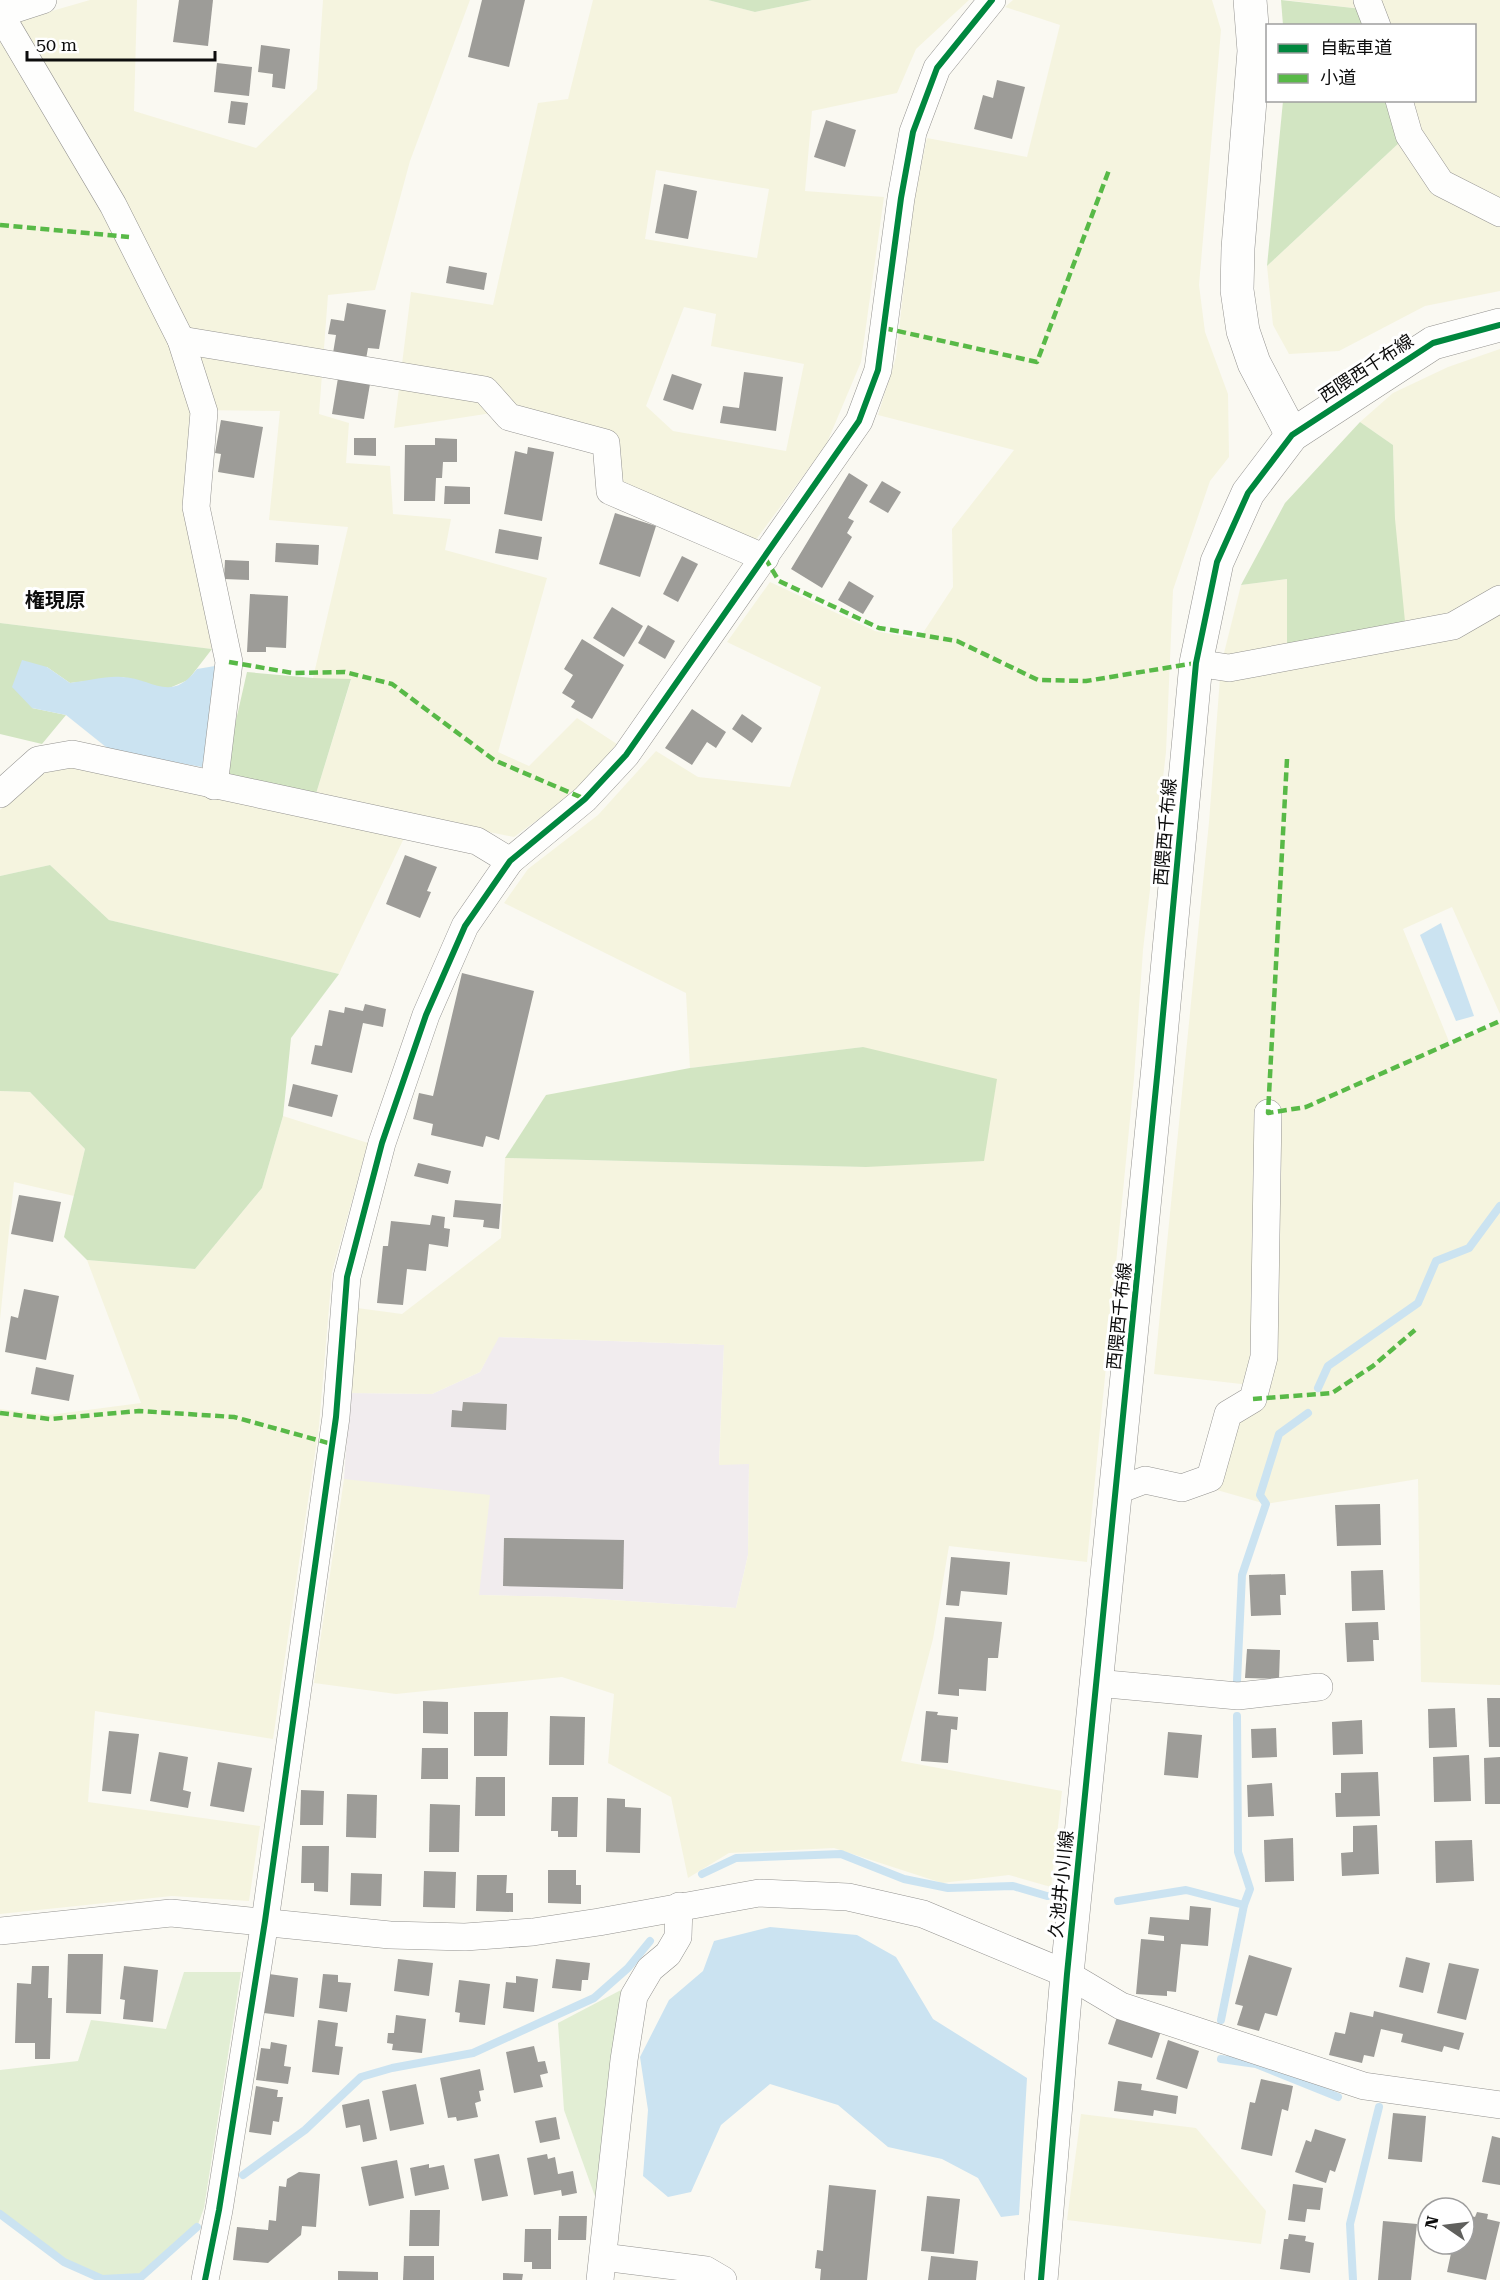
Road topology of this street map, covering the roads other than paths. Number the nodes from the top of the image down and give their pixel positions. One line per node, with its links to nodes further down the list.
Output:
1 (43, 0): 5 (street)
2 (992, 0): 12 (street)
3 (1250, 0): 11 (street)
4 (1367, 0): 6 (street)
5 (0, 14): 10 (street)
6 (1376, 24)
7 (1400, 102): 8 (street)
8 (1500, 213)
9 (1500, 325): 11 (street, 西隈西千布線)
10 (181, 340): 12 (street); 15 (street)
11 (1292, 435): 14 (street, 西隈西千布線)
12 (765, 558): 17 (street)
13 (1500, 599): 14 (street)
14 (1196, 663): 19 (street, 西隈西千布線)
15 (214, 786): 16 (street); 17 (street)
16 (0, 794)
17 (510, 861): 23 (street)
18 (1268, 1113): 19 (street)
19 (1116, 1491): 20 (street, 久池井小川線)
20 (1096, 1683): 21 (street); 25 (street, 久池井小川線)
21 (1319, 1687)
22 (679, 1906): 23 (street); 25 (street); 27 (street)
23 (265, 1921): 24 (street); 28 (street)
24 (0, 1931)
25 (1067, 1974): 26 (street); 30 (street, 久池井小川線)
26 (1500, 2105)
27 (602, 2268): 29 (street)
28 (205, 2280)
29 (723, 2280)
30 (1041, 2280)

